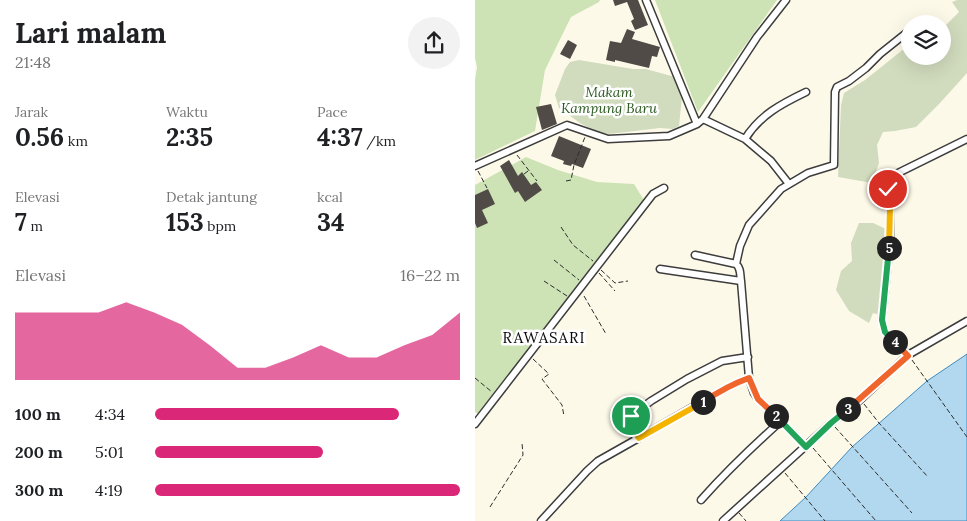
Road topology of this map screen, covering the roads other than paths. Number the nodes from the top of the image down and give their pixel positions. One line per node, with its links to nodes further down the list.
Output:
1 (646, 0): 5 (street)
2 (786, 0): 5 (street)
3 (901, 37): 9 (street)
4 (806, 92): 6 (street)
5 (700, 121): 6 (street); 8 (street)
6 (745, 139): 9 (street)
7 (967, 139): 16 (street)
8 (475, 166)
9 (789, 184): 12 (street)
10 (663, 188): 20 (street)
11 (695, 255): 12 (street)
12 (736, 264): 14 (street)
13 (660, 269): 14 (street)
14 (741, 281): 17 (street)
15 (967, 321): 16 (street)
16 (908, 356): 22 (street)
17 (748, 357): 18 (street); 21 (street)
18 (749, 378): 19 (street); 21 (street)
19 (781, 421): 22 (street); 23 (street)
20 (475, 424)
21 (639, 438): 24 (street)
22 (807, 446): 25 (street)
23 (701, 500)
24 (541, 521)
25 (723, 521)

